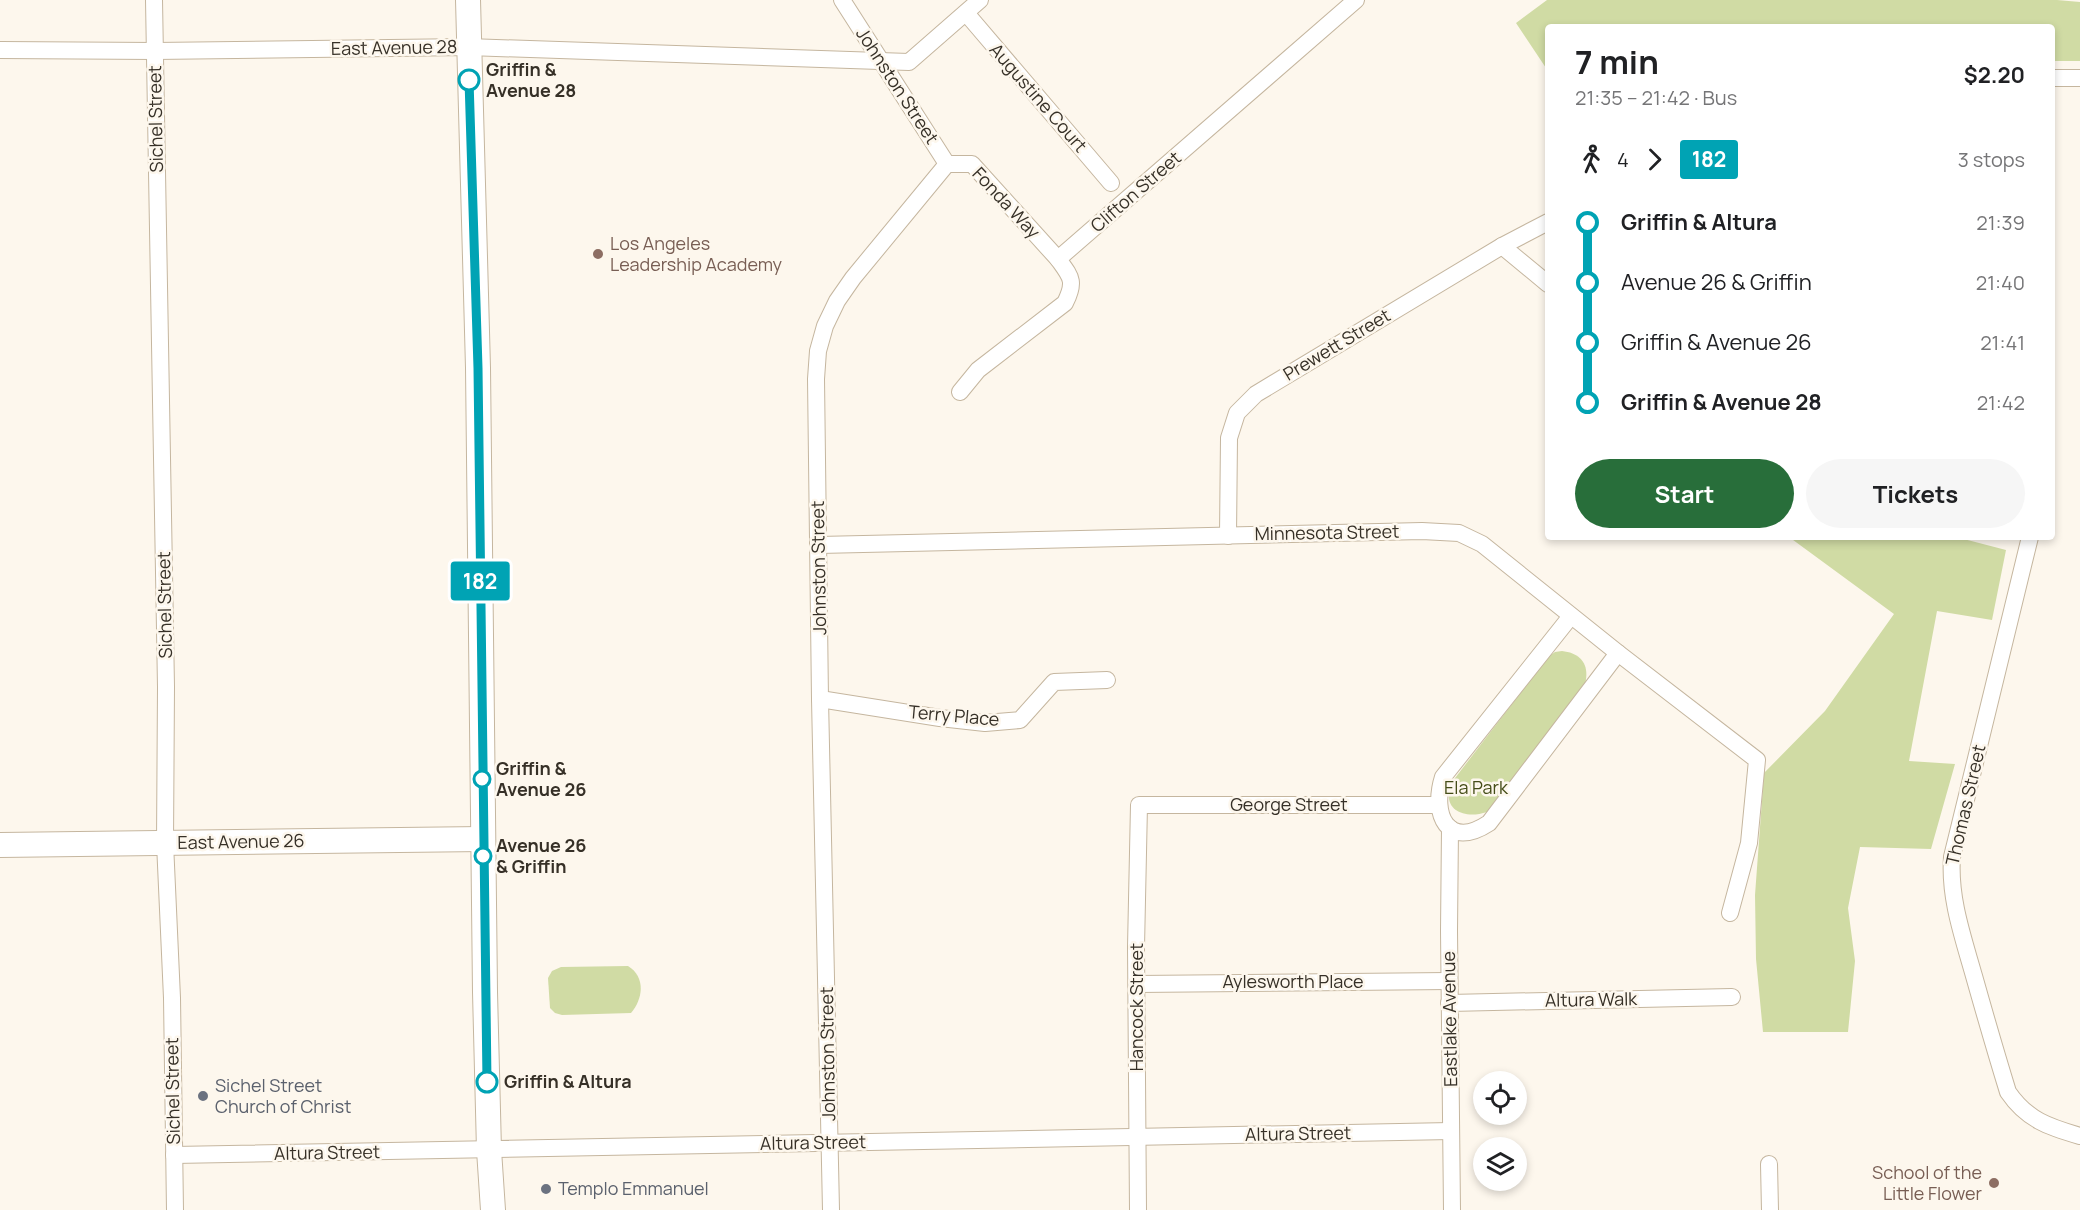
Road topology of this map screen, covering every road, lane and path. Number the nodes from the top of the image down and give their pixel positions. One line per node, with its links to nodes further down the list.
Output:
1 (154, 0): 9 (street, Sichel Street)
2 (468, 0): 7 (street)
3 (842, 0): 10 (street, Johnston Street)
4 (980, 0): 6 (street, East Avenue 28)
5 (1356, 0): 17 (street, Clifton Street)
6 (966, 13): 10 (street, East Avenue 28); 14 (street, Augustine Court)
7 (468, 47): 9 (street, East Avenue 28); 10 (street, East Avenue 28); 30 (street)
8 (0, 50): 9 (street, East Avenue 28)
9 (155, 51): 31 (street, Sichel Street)
10 (881, 62): 13 (street, Johnston Street)
11 (2055, 78): 12 (street)
12 (2080, 78)
13 (947, 164): 17 (street, Fonda Way); 22 (street, Johnston Street)
14 (1111, 183)
15 (1545, 224): 16 (street, Prewett Street)
16 (1502, 246): 18 (street); 20 (street, Prewett Street)
17 (1058, 259): 19 (street)
18 (1545, 282)
19 (960, 392)
20 (1228, 536): 22 (street, Minnesota Street); 23 (street, Minnesota Street)
21 (2029, 540): 39 (street, Thomas Street)
22 (819, 544): 26 (street, Johnston Street)
23 (1571, 616): 24 (street, Minnesota Street); 28 (street)
24 (1618, 653): 29 (street); 33 (street, Minnesota Street)
25 (1107, 680): 26 (street, Terry Place)
26 (820, 699): 41 (street, Johnston Street)
27 (1139, 805): 28 (street, George Street); 35 (street, Hancock Street)
28 (1438, 805): 29 (street, Eastlake Avenue)
29 (1450, 828): 34 (street, Eastlake Avenue)
30 (483, 839): 31 (street, East Avenue 26); 42 (street)
31 (165, 843): 32 (street, East Avenue 26); 43 (street, Sichel Street)
32 (0, 845)
33 (1730, 913)
34 (1449, 981): 35 (street, Aylesworth Place); 37 (street, Eastlake Avenue)
35 (1137, 984): 40 (street, Hancock Street)
36 (1732, 997): 37 (street, Altura Walk)
37 (1449, 1003): 38 (street, Eastlake Avenue)
38 (1450, 1131): 40 (street, Altura Street); 49 (street, Eastlake Avenue)
39 (2080, 1136)
40 (1137, 1137): 41 (street, Altura Street); 48 (street, Hancock Street)
41 (830, 1143): 42 (street, Altura Street); 47 (street, Johnston Street)
42 (489, 1149): 43 (street, Altura Street); 46 (street)
43 (174, 1155): 45 (street, Sichel Street)
44 (1769, 1164): 50 (street)
45 (175, 1210)
46 (493, 1210)
47 (831, 1210)
48 (1138, 1210)
49 (1452, 1210)
50 (1770, 1210)

